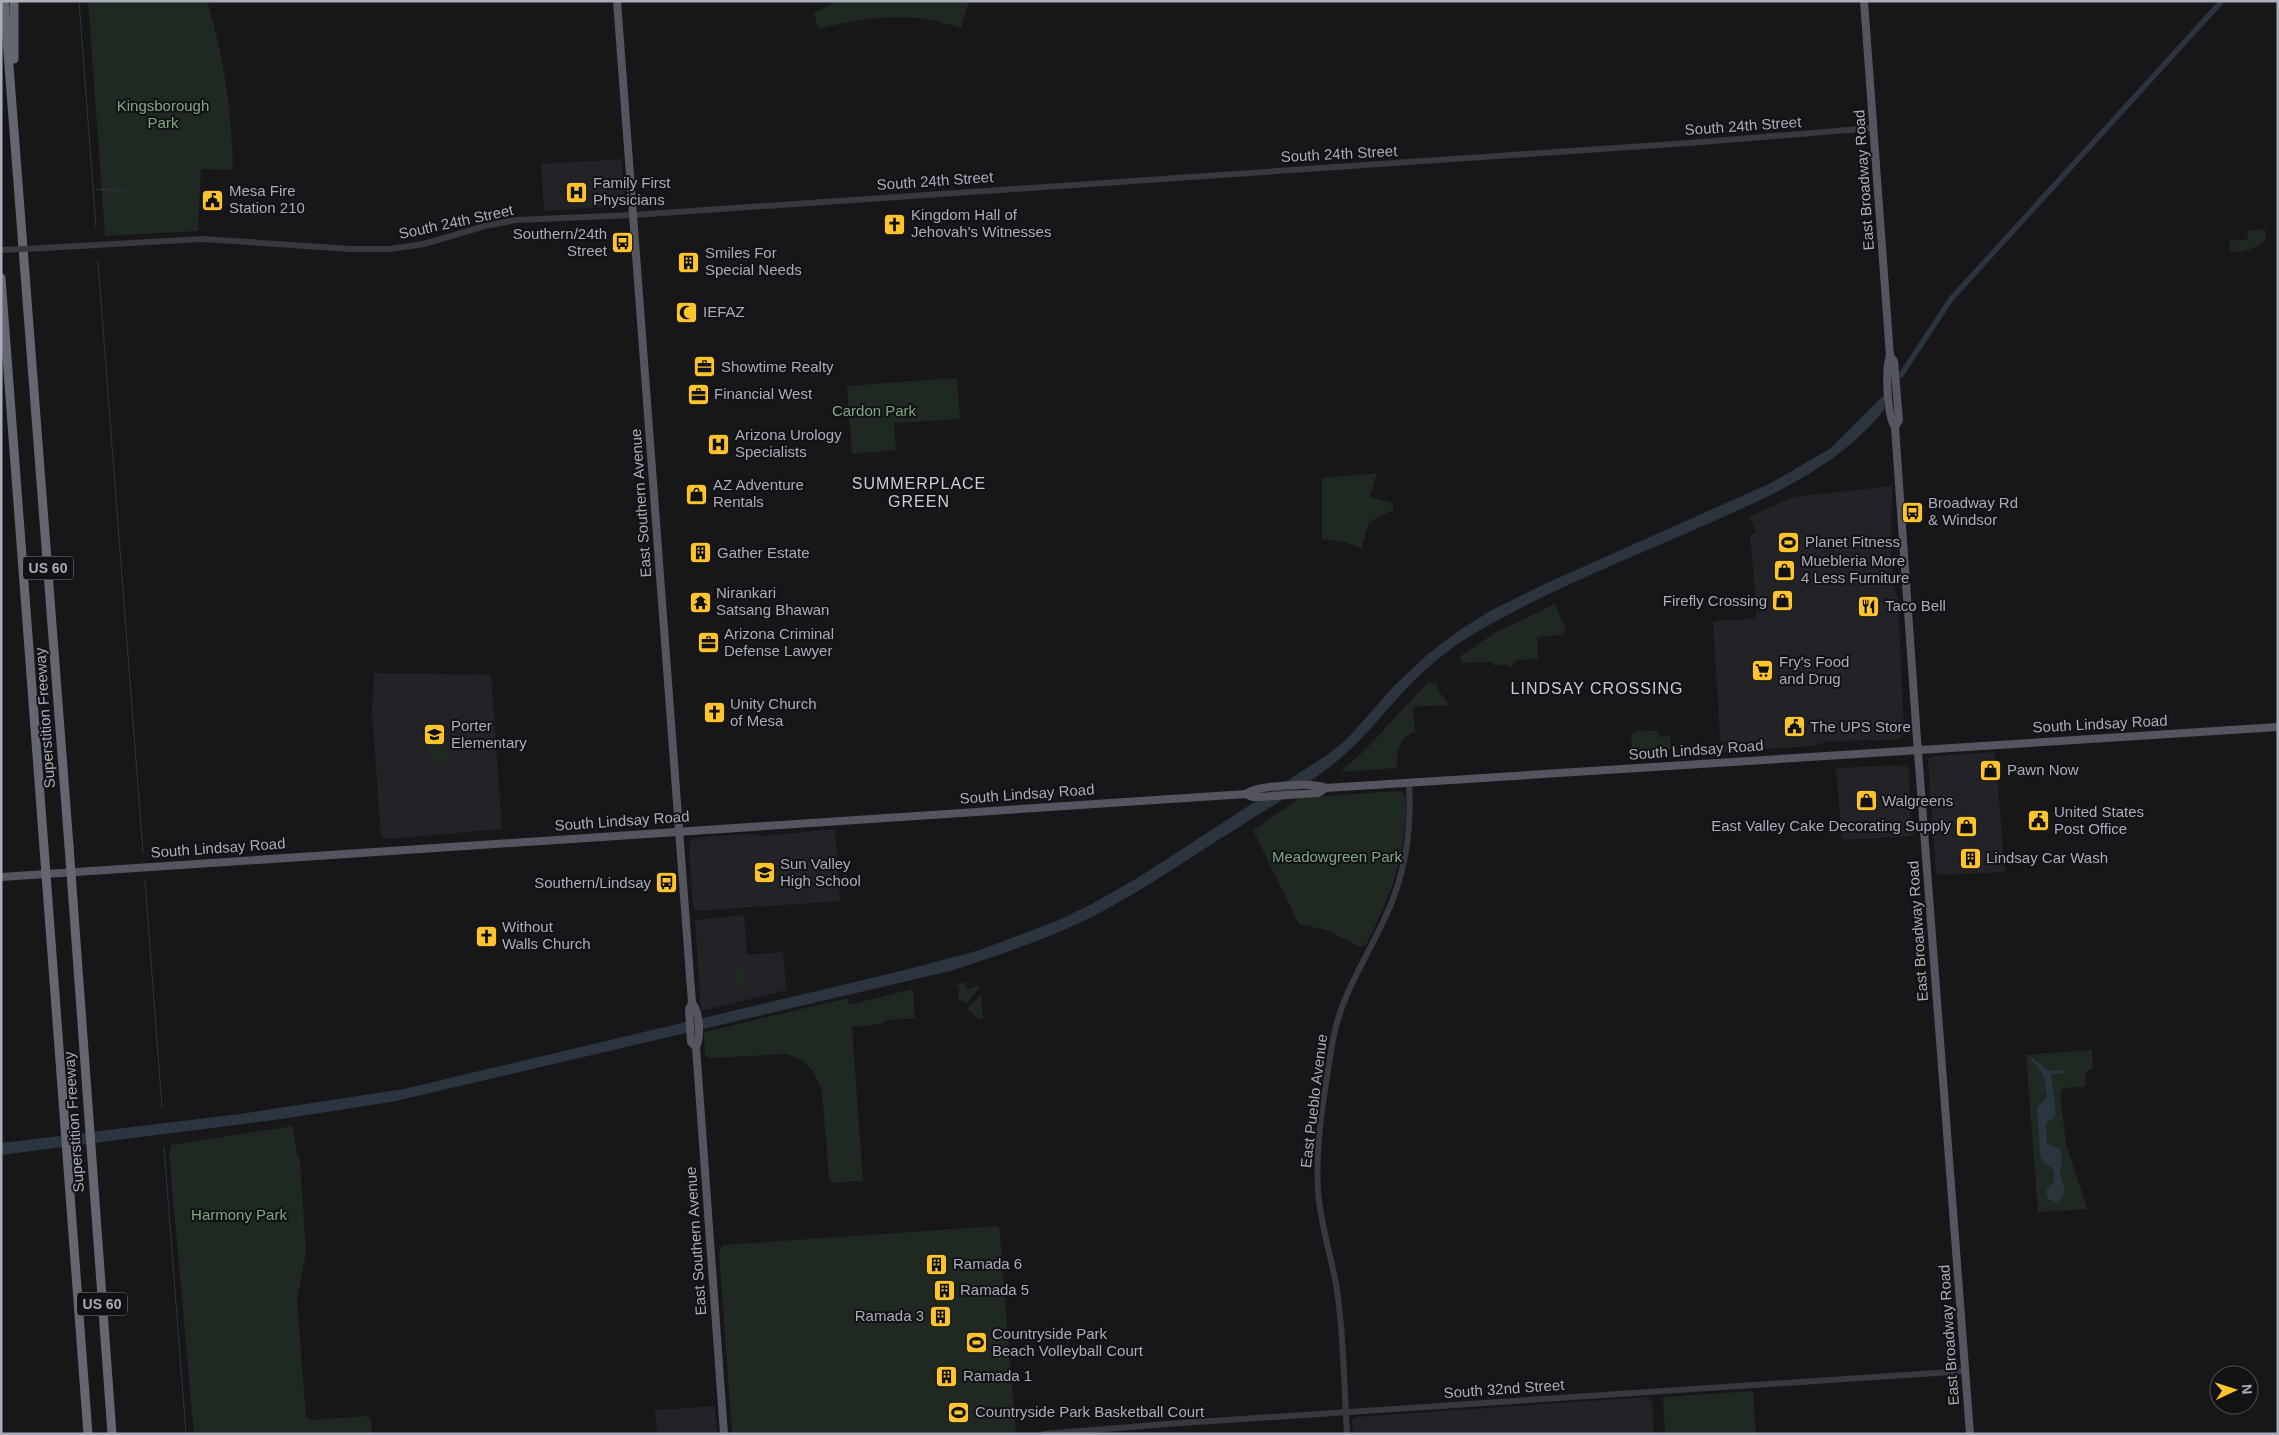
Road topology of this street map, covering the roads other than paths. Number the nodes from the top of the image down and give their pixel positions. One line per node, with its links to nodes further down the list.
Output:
1 (4, 1): 5 (highway, Superstition Freeway / US 60)
2 (14, 1): 5 (highway)
3 (617, 1): 7 (main road, East Southern Avenue)
4 (1864, 1): 6 (main road, East Broadway Road)
5 (13, 124): 22 (highway, Superstition Freeway / US 60, bridge)
6 (1873, 128): 7 (street, South 24th Street); 10 (main road, East Broadway Road)
7 (634, 215): 8 (street, South 24th Street, bridge); 17 (main road, East Southern Avenue)
8 (1, 250)
9 (1, 278): 21 (highway, Superstition Freeway / US 60, bridge)
10 (1890, 356): 11 (main road, East Broadway Road); 11 (main road, East Broadway Road)
11 (1895, 427): 13 (main road, East Broadway Road)
12 (2278, 727): 13 (main road, South Lindsay Road)
13 (1918, 749): 14 (main road, South Lindsay Road); 19 (main road, East Broadway Road)
14 (1409, 783): 15 (main road, South Lindsay Road); 20 (street, East Pueblo Avenue)
15 (1326, 788): 16 (main road, South Lindsay Road); 16 (main road, South Lindsay Road)
16 (1246, 794): 17 (main road, South Lindsay Road)
17 (680, 831): 18 (main road, South Lindsay Road); 23 (main road, East Southern Avenue)
18 (1, 876)
19 (1966, 1371): 20 (street, South 32nd Street); 26 (main road, East Broadway Road)
20 (1346, 1412): 24 (street, South 32nd Street); 25 (street, East Pueblo Avenue)
21 (88, 1434)
22 (112, 1434)
23 (724, 1434)
24 (1044, 1434)
25 (1348, 1434)
26 (1970, 1434)

